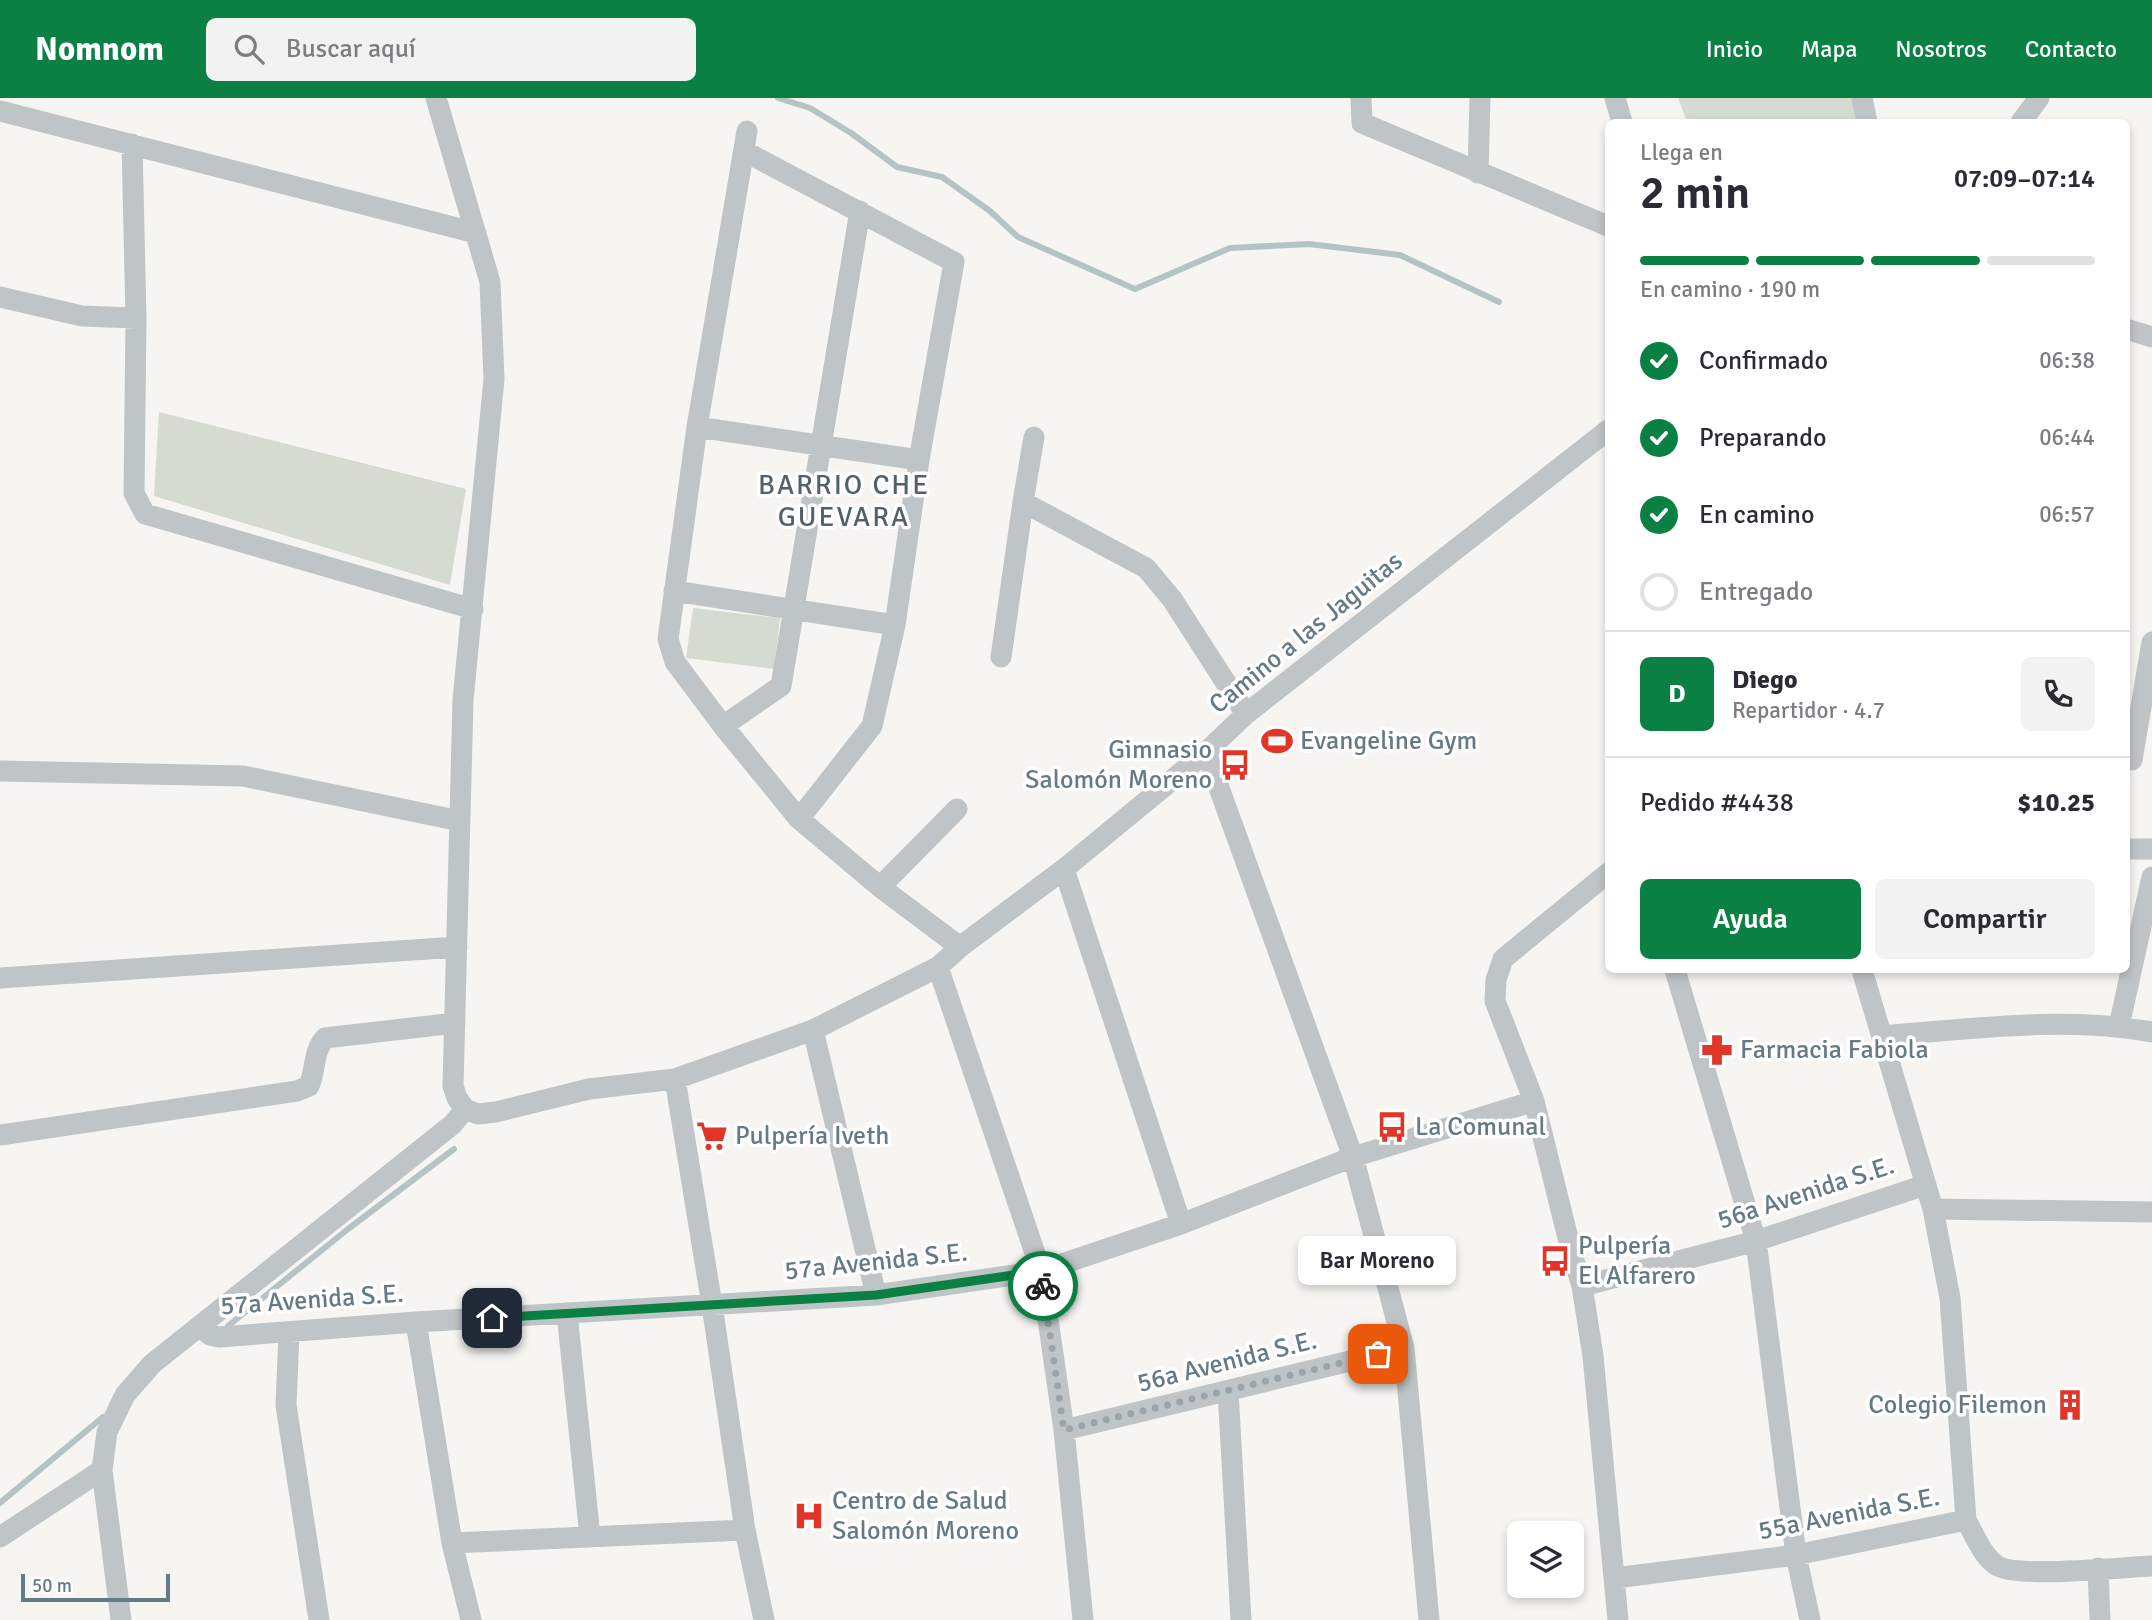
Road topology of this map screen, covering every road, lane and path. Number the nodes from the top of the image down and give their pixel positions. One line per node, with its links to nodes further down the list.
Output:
1 (436, 98): 15 (street)
2 (1362, 98): 12 (street)
3 (1479, 98): 12 (street)
4 (1615, 98): 8 (street)
5 (1862, 98): 9 (street)
6 (2039, 98): 10 (street)
7 (0, 111): 11 (street)
8 (1621, 119)
9 (1866, 119)
10 (2023, 119)
11 (132, 144): 15 (street); 17 (street)
12 (1478, 173): 14 (street)
13 (860, 212): 20 (street); 23 (street); 24 (street)
14 (1605, 225)
15 (476, 233): 27 (street)
16 (0, 297): 17 (street)
17 (136, 318): 27 (street)
18 (2130, 330): 19 (street)
19 (2152, 337)
20 (697, 427): 23 (street); 26 (street)
21 (1605, 432): 32 (street, Camino a las Jaguitas)
22 (1034, 437): 25 (street)
23 (822, 446): 24 (street); 28 (street)
24 (919, 460): 29 (street)
25 (1023, 502): 31 (street); 32 (street)
26 (674, 591): 28 (street); 33 (street)
27 (473, 609): 39 (street)
28 (794, 610): 29 (street); 33 (street)
29 (895, 625): 38 (street)
30 (2152, 642): 35 (street)
31 (1001, 656)
32 (1246, 714): 34 (street, Camino a las Jaguitas)
33 (723, 726): 38 (street)
34 (1206, 752): 42 (street, Camino a las Jaguitas); 61 (street)
35 (2132, 760)
36 (0, 771): 39 (street)
37 (957, 809): 45 (street)
38 (800, 819): 45 (street)
39 (460, 821): 46 (street)
40 (2130, 849): 41 (street)
41 (2152, 849)
42 (1064, 869): 47 (street, Camino a las Jaguitas); 65 (street)
43 (1605, 875): 58 (street)
44 (2152, 877): 53 (street)
45 (880, 887): 47 (street)
46 (457, 947): 51 (street); 52 (street)
47 (960, 947): 48 (street, Camino a las Jaguitas)
48 (938, 967): 54 (street, Camino a las Jaguitas); 67 (street)
49 (1676, 973): 66 (street)
50 (1863, 973): 56 (street)
51 (0, 978)
52 (455, 1023): 59 (street); 60 (street)
53 (2119, 1026): 55 (street); 56 (street)
54 (813, 1030): 57 (street, Camino a las Jaguitas); 69 (street)
55 (2152, 1032)
56 (1882, 1036): 62 (street)
57 (675, 1079): 59 (street, Camino a las Jaguitas); 70 (street)
58 (1534, 1101): 61 (street, 57a Avenida S.E.); 68 (street)
59 (465, 1109): 73 (street)
60 (0, 1135)
61 (1353, 1157): 65 (street, 57a Avenida S.E.); 75 (street)
62 (1926, 1185): 63 (street); 66 (street, 56a Avenida S.E.)
63 (1933, 1209): 64 (street); 79 (street)
64 (2152, 1212)
65 (1181, 1224): 67 (street, 57a Avenida S.E.)
66 (1756, 1241): 68 (street, 56a Avenida S.E.); 84 (street)
67 (1041, 1271): 69 (street, 57a Avenida S.E.); 77 (street)
68 (1582, 1286): 87 (street)
69 (876, 1295): 70 (street, 57a Avenida S.E.)
70 (712, 1305): 71 (street, 57a Avenida S.E.); 80 (street)
71 (567, 1313): 72 (street, 57a Avenida S.E.); 82 (street)
72 (416, 1322): 74 (street, 57a Avenida S.E.); 83 (street)
73 (200, 1327): 74 (street, 57a Avenida S.E.); 78 (street)
74 (289, 1333): 89 (street)
75 (1404, 1348): 76 (street, 56a Avenida S.E.); 94 (street)
76 (1228, 1391): 77 (street, 56a Avenida S.E.); 93 (street)
77 (1064, 1430): 92 (street)
78 (102, 1470): 81 (street); 88 (street)
79 (1966, 1520): 84 (street, 55a Avenida S.E.); 86 (street, 55a Avenida S.E.)
80 (745, 1530): 82 (street); 91 (street)
81 (0, 1537)
82 (590, 1537): 83 (street)
83 (452, 1543): 90 (street)
84 (1796, 1555): 87 (street, 55a Avenida S.E.); 96 (street)
85 (2152, 1566): 86 (street, 55a Avenida S.E.)
86 (2098, 1568): 97 (street)
87 (1615, 1578): 95 (street)
88 (121, 1620)
89 (319, 1620)
90 (471, 1620)
91 (764, 1620)
92 (1083, 1620)
93 (1241, 1620)
94 (1429, 1620)
95 (1618, 1620)
96 (1810, 1620)
97 (2100, 1620)

